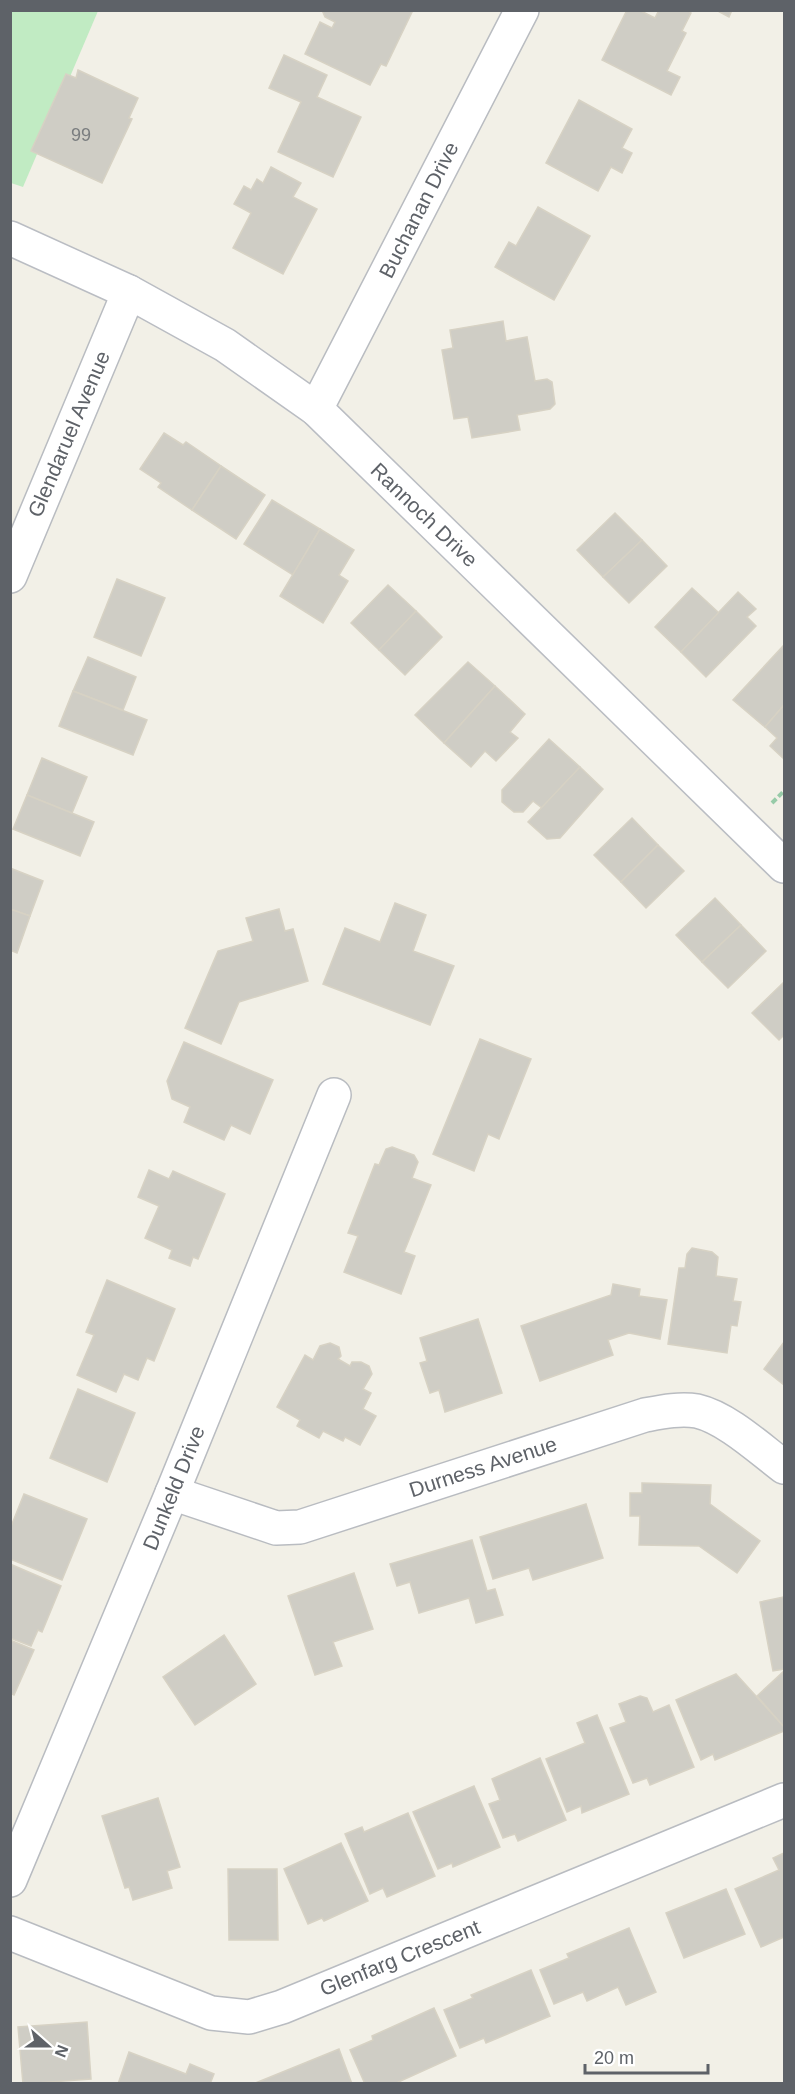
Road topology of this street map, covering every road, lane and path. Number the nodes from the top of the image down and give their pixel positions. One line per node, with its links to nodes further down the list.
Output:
1 (522, 10): 4 (street, Buchanan Drive)
2 (10, 238): 3 (street, Rannoch Drive)
3 (129, 292): 4 (street, Rannoch Drive); 5 (street, Glendaruel Avenue)
4 (316, 409): 6 (street, Rannoch Drive)
5 (10, 576)
6 (784, 866)
7 (334, 1095): 9 (street, Dunkeld Drive)
8 (784, 1467): 9 (street, Durness Avenue)
9 (172, 1493): 11 (street, Dunkeld Drive)
10 (784, 1800): 12 (street, Glenfarg Crescent)
11 (10, 1880)
12 (10, 1933)

